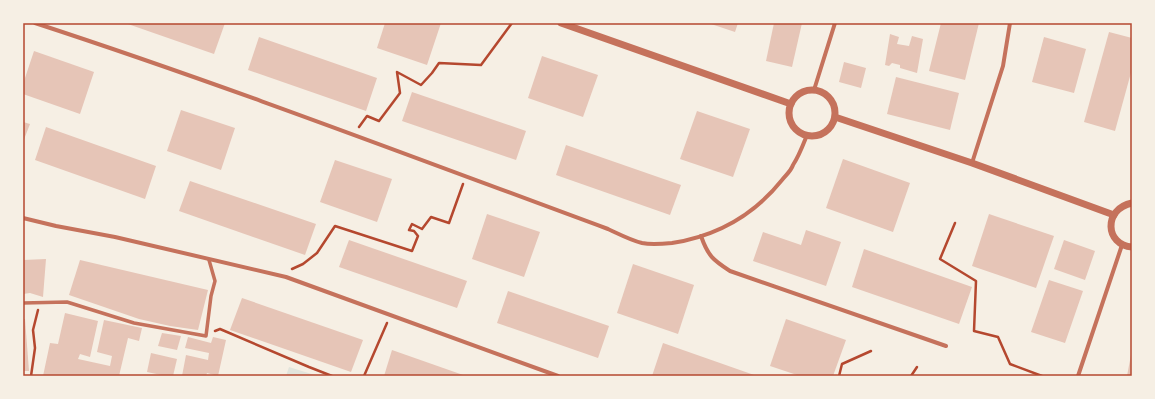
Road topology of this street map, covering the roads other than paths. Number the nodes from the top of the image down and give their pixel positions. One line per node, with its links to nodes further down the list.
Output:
1 (35, 23): 13 (street)
2 (561, 23): 6 (street)
3 (834, 23): 5 (street)
4 (1010, 23): 9 (street)
5 (814, 90): 6 (street); 7 (street)
6 (791, 104): 8 (street)
7 (835, 117): 8 (street); 9 (street)
8 (807, 135): 13 (street)
9 (972, 163): 11 (street)
10 (1132, 203): 11 (street)
11 (1114, 215): 14 (street)
12 (23, 218): 16 (street)
13 (701, 236): 18 (street)
14 (1122, 245): 15 (street); 20 (street)
15 (1132, 247)
16 (209, 260): 17 (street); 19 (street)
17 (23, 303)
18 (946, 346)
19 (558, 376)
20 (1078, 376)

